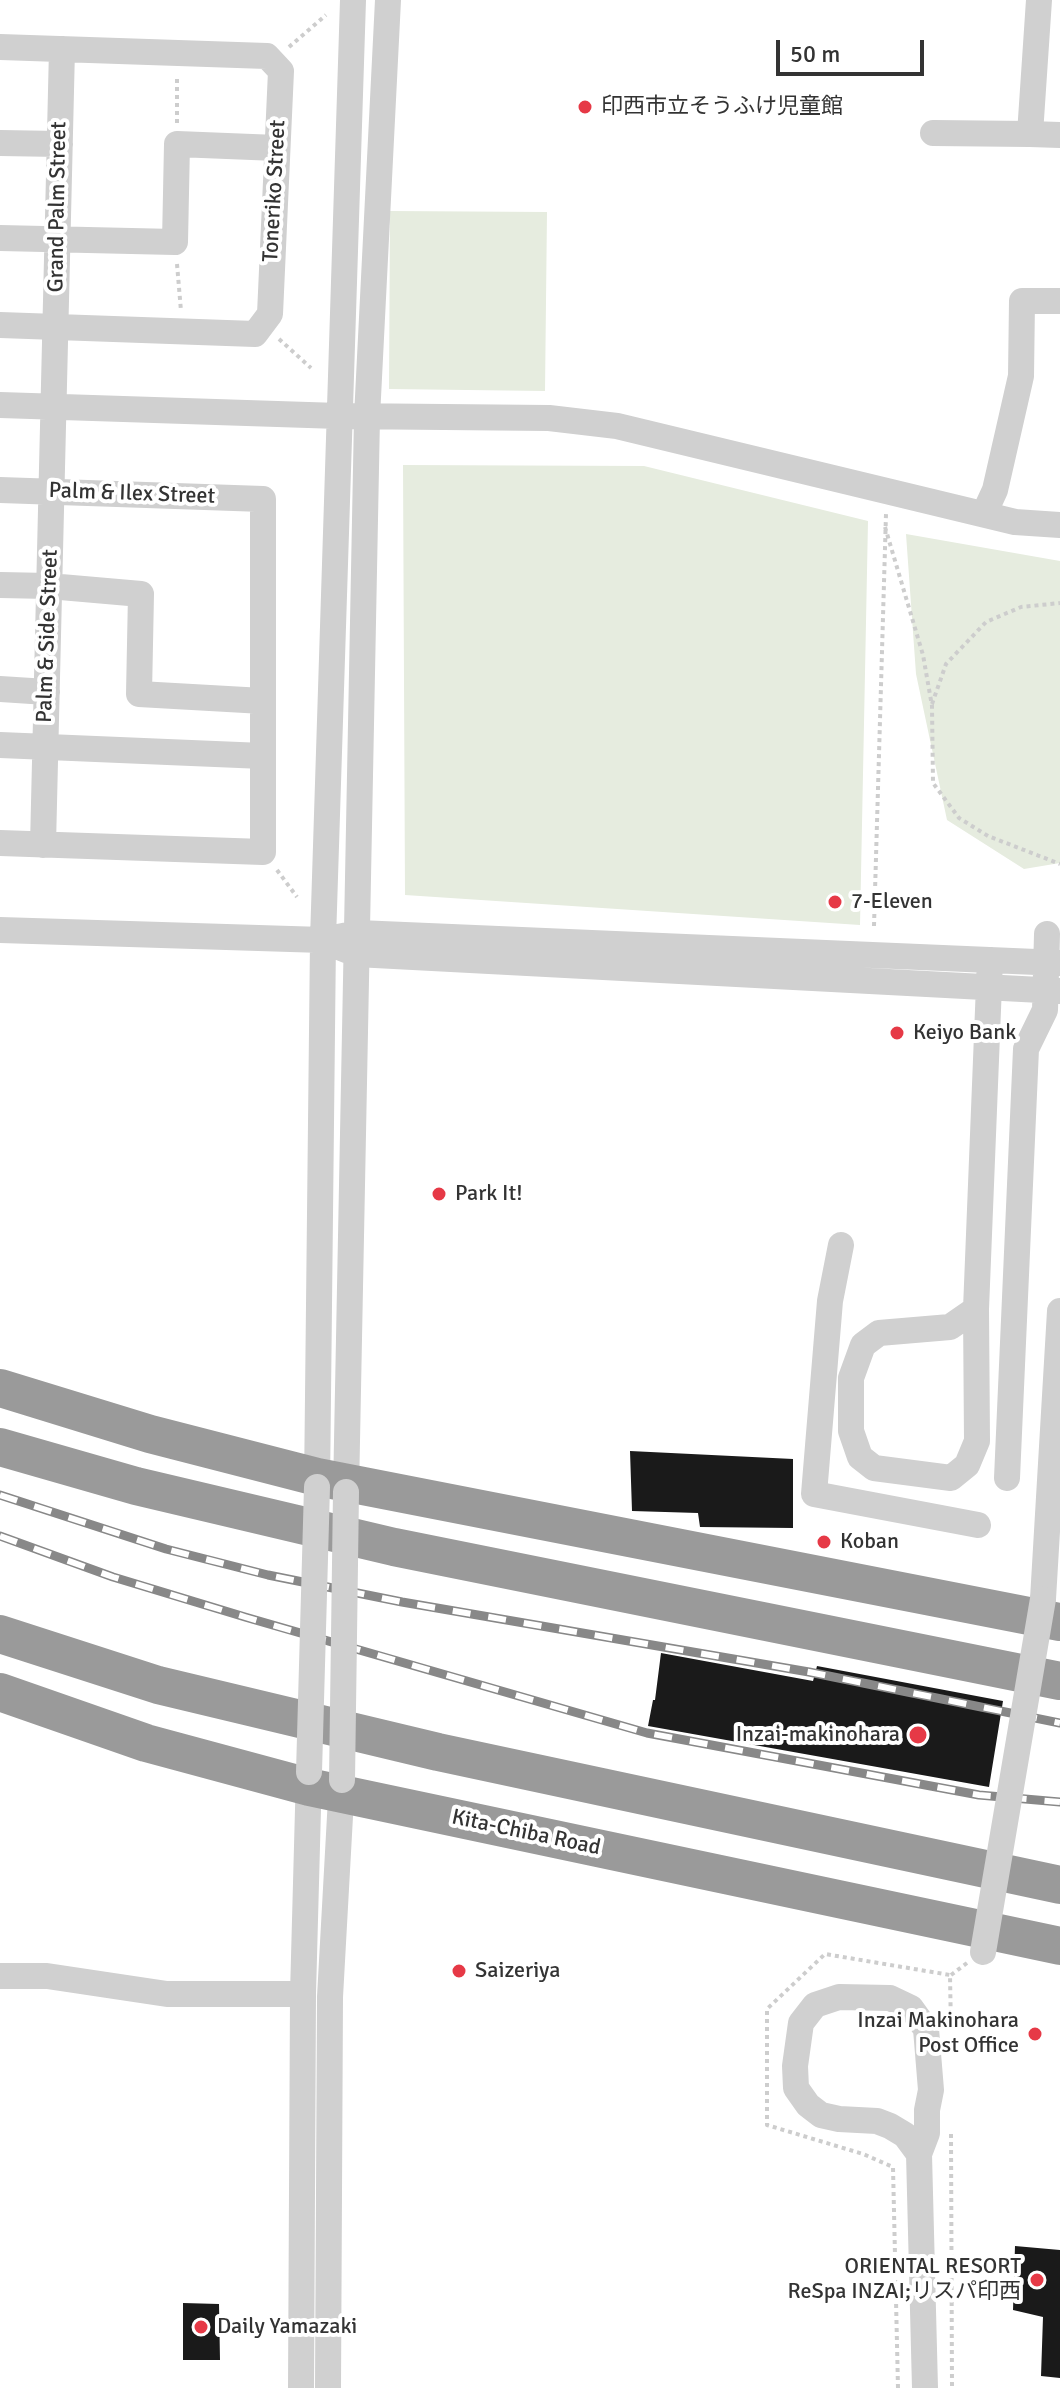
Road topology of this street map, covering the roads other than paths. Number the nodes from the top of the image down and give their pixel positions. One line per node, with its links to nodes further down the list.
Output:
1 (353, 0): 18 (street)
2 (388, 0): 20 (street)
3 (1039, 0): 7 (street)
4 (0, 47): 5 (street)
5 (62, 49): 10 (street, Grand Palm Street); 11 (street, Toneriko Street)
6 (933, 133): 7 (street)
7 (1030, 134): 8 (street)
8 (1060, 135)
9 (0, 143): 10 (street)
10 (60, 144): 13 (street, Grand Palm Street)
11 (277, 148): 13 (street); 16 (street, Toneriko Street)
12 (0, 238): 13 (street)
13 (57, 239): 16 (street, Grand Palm Street)
14 (1060, 301): 23 (street)
15 (0, 325): 16 (street)
16 (56, 326): 19 (street, Grand Palm Street)
17 (0, 405): 19 (street)
18 (339, 416): 19 (street); 20 (street); 37 (street)
19 (54, 417): 22 (street, Palm & Side Street)
20 (367, 417): 23 (street); 38 (street)
21 (0, 490): 22 (street, Palm & Ilex Street)
22 (52, 491): 26 (street, Palm & Side Street); 29 (street, Palm & Ilex Street)
23 (984, 514): 24 (street)
24 (1060, 525)
25 (0, 585): 26 (street)
26 (49, 586): 28 (street, Palm & Side Street); 29 (street)
27 (0, 689): 28 (street)
28 (47, 692): 31 (street, Palm & Side Street)
29 (263, 701): 32 (street)
30 (0, 745): 31 (street)
31 (45, 747): 32 (street); 34 (street, Palm & Side Street)
32 (263, 756): 34 (street)
33 (0, 843): 34 (street)
34 (43, 845)
35 (0, 930): 37 (street)
36 (1047, 934): 40 (street)
37 (323, 940): 38 (street); 49 (street)
38 (357, 944): 39 (street); 41 (street); 49 (street)
39 (990, 960): 40 (street); 41 (street)
40 (1053, 963): 42 (street)
41 (988, 988): 42 (street); 44 (street)
42 (1053, 991): 48 (street)
43 (841, 1245): 50 (street)
44 (976, 1309): 44 (street)
45 (1060, 1311): 51 (street)
46 (0, 1388): 49 (highway)
47 (0, 1447): 53 (highway)
48 (1007, 1478)
49 (332, 1485): 51 (highway); 55 (street, bridge)
50 (978, 1525)
51 (1051, 1610): 58 (street, bridge)
52 (0, 1634): 56 (highway)
53 (1060, 1681)
54 (0, 1692): 55 (highway, Kita-Chiba Road)
55 (325, 1783): 57 (highway, Kita-Chiba Road); 60 (street); 65 (street)
56 (1060, 1885)
57 (1060, 1946)
58 (978, 1956)
59 (0, 1976): 60 (street)
60 (303, 1994): 64 (street)
61 (927, 2110): 62 (street); 62 (street); 63 (street)
62 (890, 2126): 63 (street)
63 (919, 2154): 66 (street)
64 (301, 2388)
65 (328, 2388)
66 (925, 2388)

